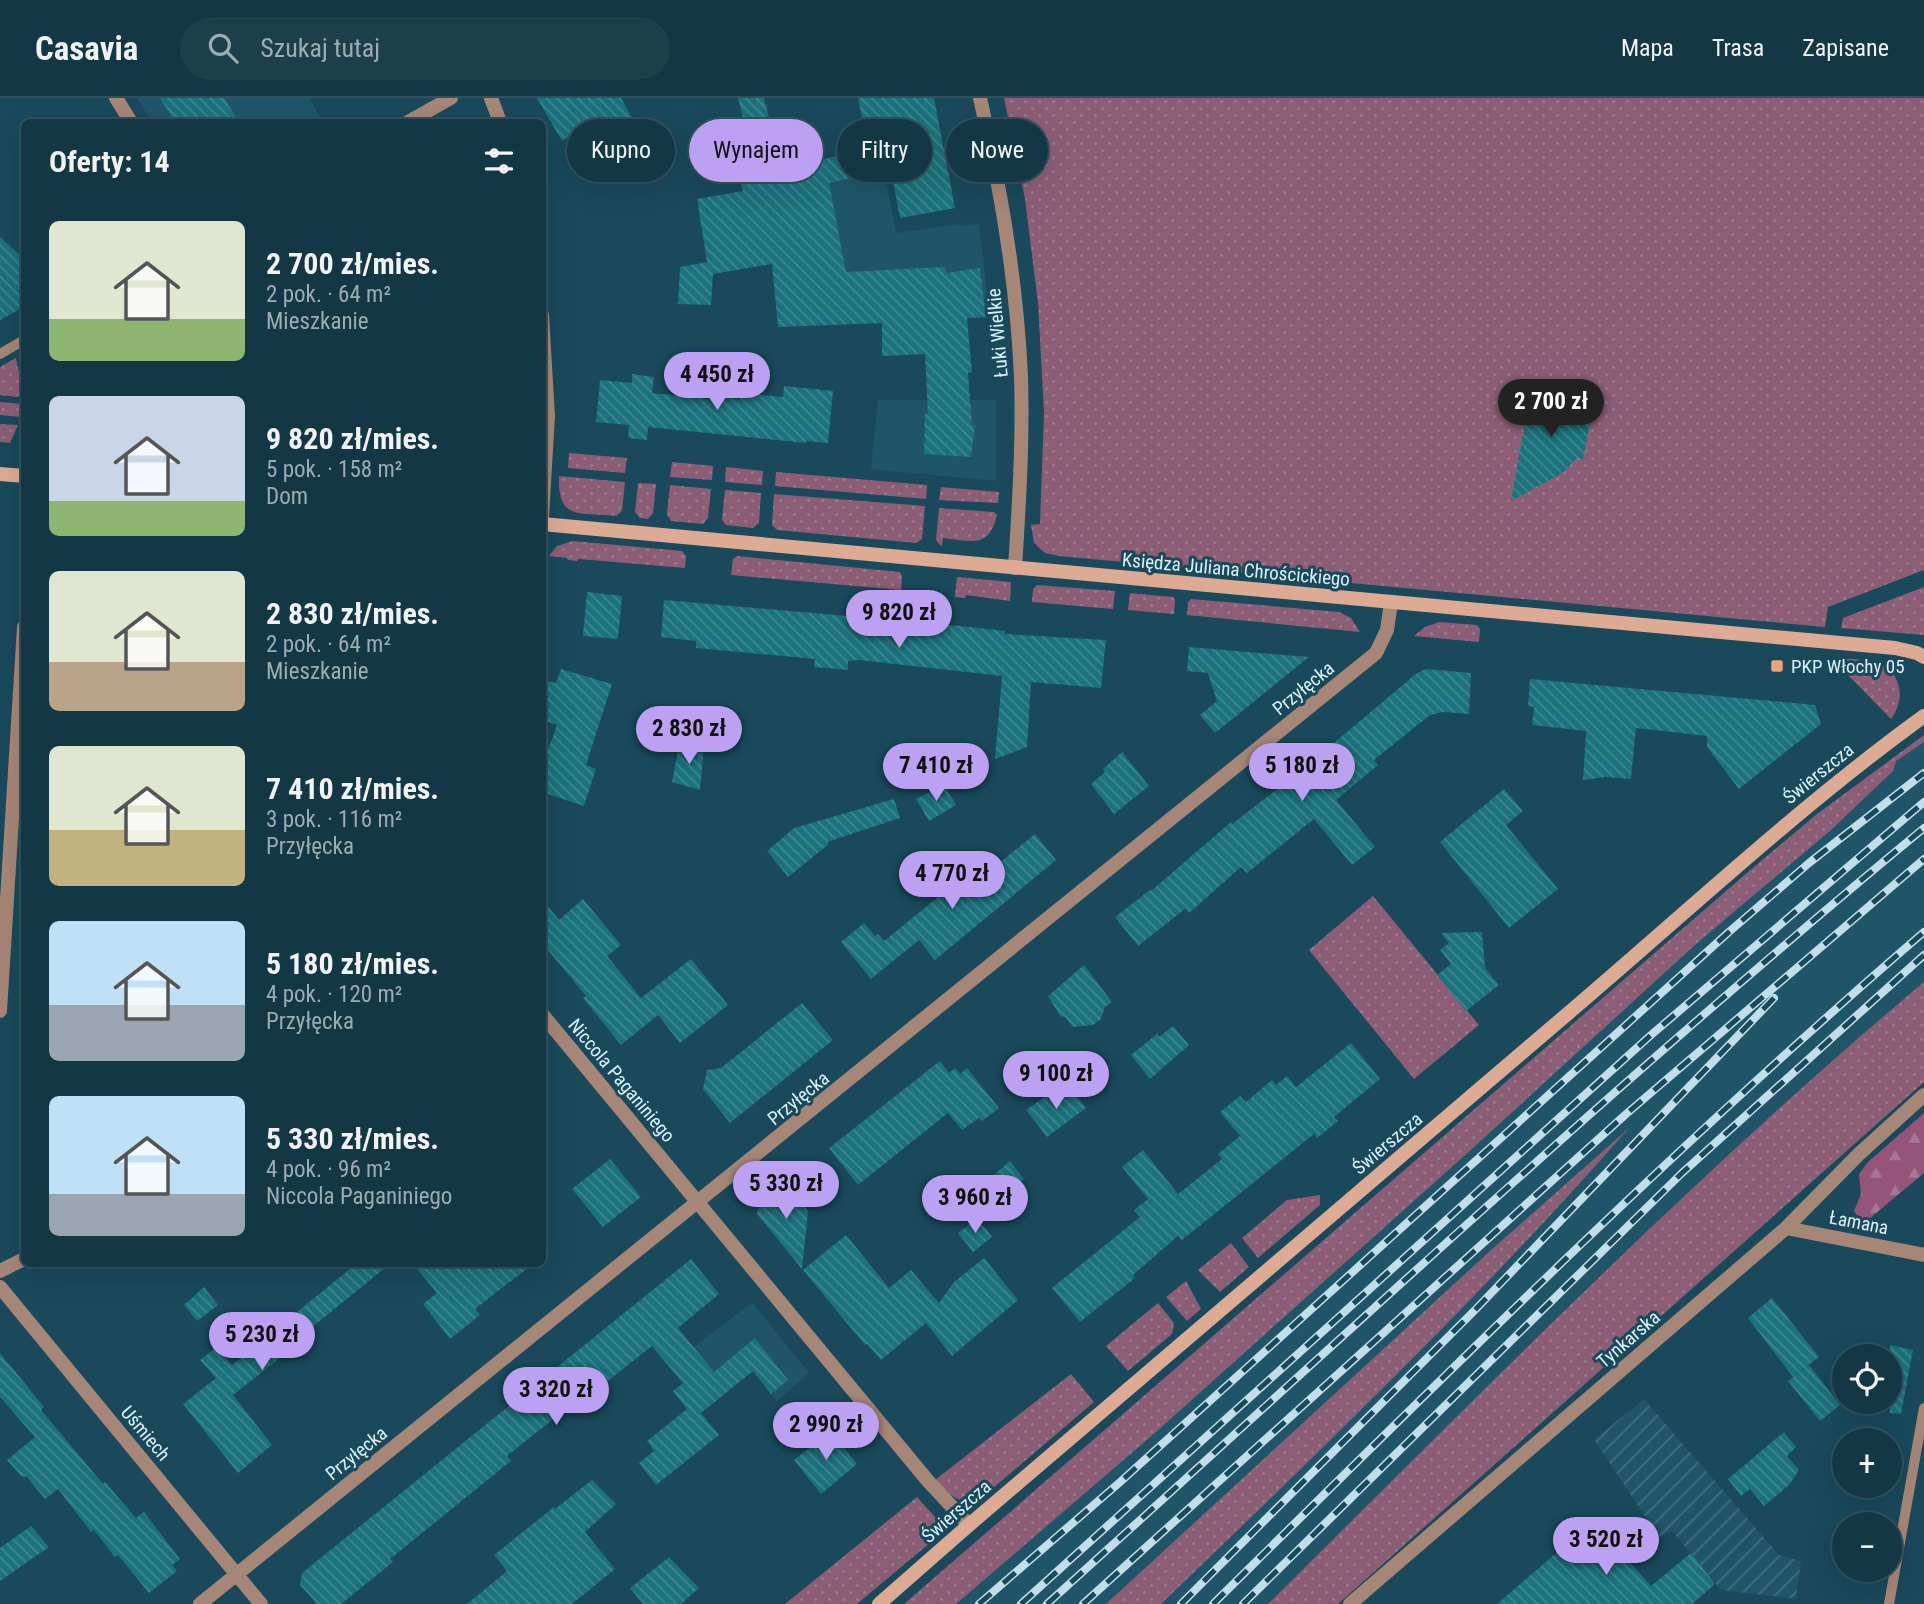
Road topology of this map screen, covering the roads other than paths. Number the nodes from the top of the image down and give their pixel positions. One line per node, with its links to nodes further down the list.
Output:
1 (116, 98): 5 (street)
2 (451, 98): 6 (street)
3 (491, 98): 7 (street)
4 (980, 98): 15 (street, Łuki Wielkie)
5 (129, 119)
6 (413, 119)
7 (499, 119)
8 (21, 342): 9 (lane)
9 (0, 354)
10 (546, 382): 11 (street)
11 (546, 450)
12 (0, 474): 13 (street)
13 (21, 476)
14 (546, 524): 15 (street, Księdza Juliana Chrościckiego)
15 (1015, 568): 16 (street, Księdza Juliana Chrościckiego)
16 (1391, 603): 17 (street, Księdza Juliana Chrościckiego); 23 (street, Przyłęcka)
17 (1924, 657)
18 (21, 675): 20 (street)
19 (1924, 716): 30 (street, Świerszcza)
20 (0, 1011)
21 (546, 1019): 23 (street, Niccola Paganiniego)
22 (1924, 1095): 24 (street, Tynkarska)
23 (699, 1203): 30 (street, Niccola Paganiniego); 31 (street, Przyłęcka)
24 (1786, 1228): 25 (street, Łamana); 35 (street, Tynkarska)
25 (1924, 1255)
26 (21, 1260): 27 (street)
27 (0, 1271)
28 (0, 1287): 31 (street, Uśmiech)
29 (1924, 1408): 36 (lane)
30 (969, 1524): 34 (street, Świerszcza)
31 (237, 1574): 32 (street, Przyłęcka); 33 (street, Uśmiech)
32 (200, 1604)
33 (261, 1604)
34 (879, 1604)
35 (1350, 1604)
36 (1889, 1604)

